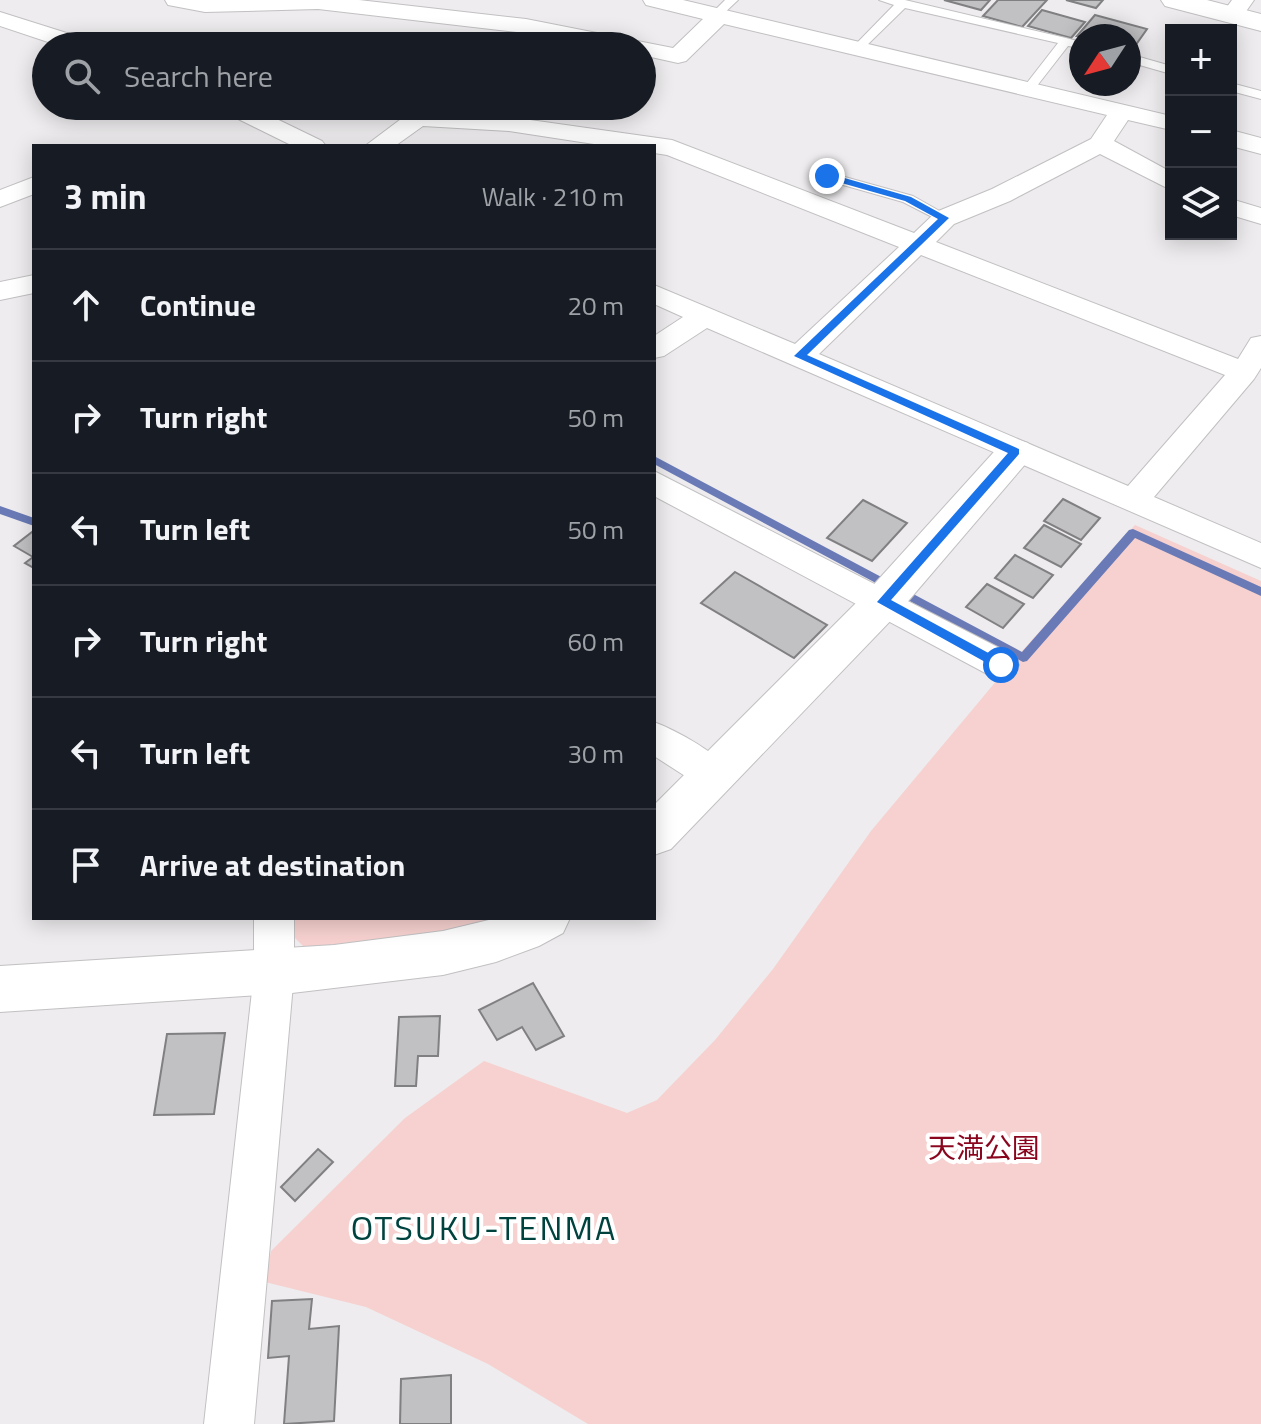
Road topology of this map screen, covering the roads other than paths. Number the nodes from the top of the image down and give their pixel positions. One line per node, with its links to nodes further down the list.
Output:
1 (176, 0): 5 (street)
2 (654, 0): 9 (street)
3 (885, 0): 7 (lane)
4 (1175, 0): 8 (street)
5 (276, 1): 6 (street)
6 (353, 3): 12 (street)
7 (903, 3): 16 (lane); 18 (lane)
8 (1237, 8): 11 (street)
9 (722, 10): 18 (street); 19 (street)
10 (0, 19): 13 (street)
11 (1261, 23)
12 (526, 26): 14 (street); 15 (street)
13 (40, 32)
14 (521, 32)
15 (558, 32)
16 (1066, 41): 17 (lane); 22 (lane)
17 (1069, 42)
18 (857, 49): 22 (street)
19 (656, 51)
20 (1141, 61): 21 (lane)
21 (1165, 68)
22 (1029, 88): 25 (street)
23 (1237, 89): 24 (lane)
24 (1261, 95)
25 (1123, 110): 29 (street); 34 (street)
26 (260, 120): 31 (street)
27 (411, 120): 32 (street)
28 (480, 120): 33 (street)
29 (1165, 121)
30 (1237, 140): 36 (street)
31 (309, 144)
32 (381, 144)
33 (645, 144)
34 (1100, 144): 38 (street); 43 (street)
35 (656, 146): 44 (street)
36 (1261, 146)
37 (827, 176): 43 (lane)
38 (1165, 179)
39 (32, 186): 40 (street)
40 (0, 199)
41 (1237, 209): 42 (street)
42 (1261, 216)
43 (945, 218): 44 (street)
44 (918, 242): 51 (street); 52 (street)
45 (32, 284): 46 (street)
46 (0, 291)
47 (656, 295): 48 (street)
48 (705, 316): 50 (street); 51 (street)
49 (1261, 345): 52 (street)
50 (656, 348)
51 (799, 356): 53 (street)
52 (1244, 372): 55 (street)
53 (1015, 452): 55 (street); 57 (street)
54 (656, 483): 57 (street)
55 (1134, 500): 56 (street)
56 (1261, 556)
57 (883, 602): 58 (street); 60 (street)
58 (1001, 665)
59 (656, 738): 60 (street)
60 (712, 774): 61 (street)
61 (656, 833)
62 (274, 920): 64 (street)
63 (543, 920): 64 (street)
64 (274, 973): 65 (street); 66 (street)
65 (0, 989)
66 (229, 1424)

